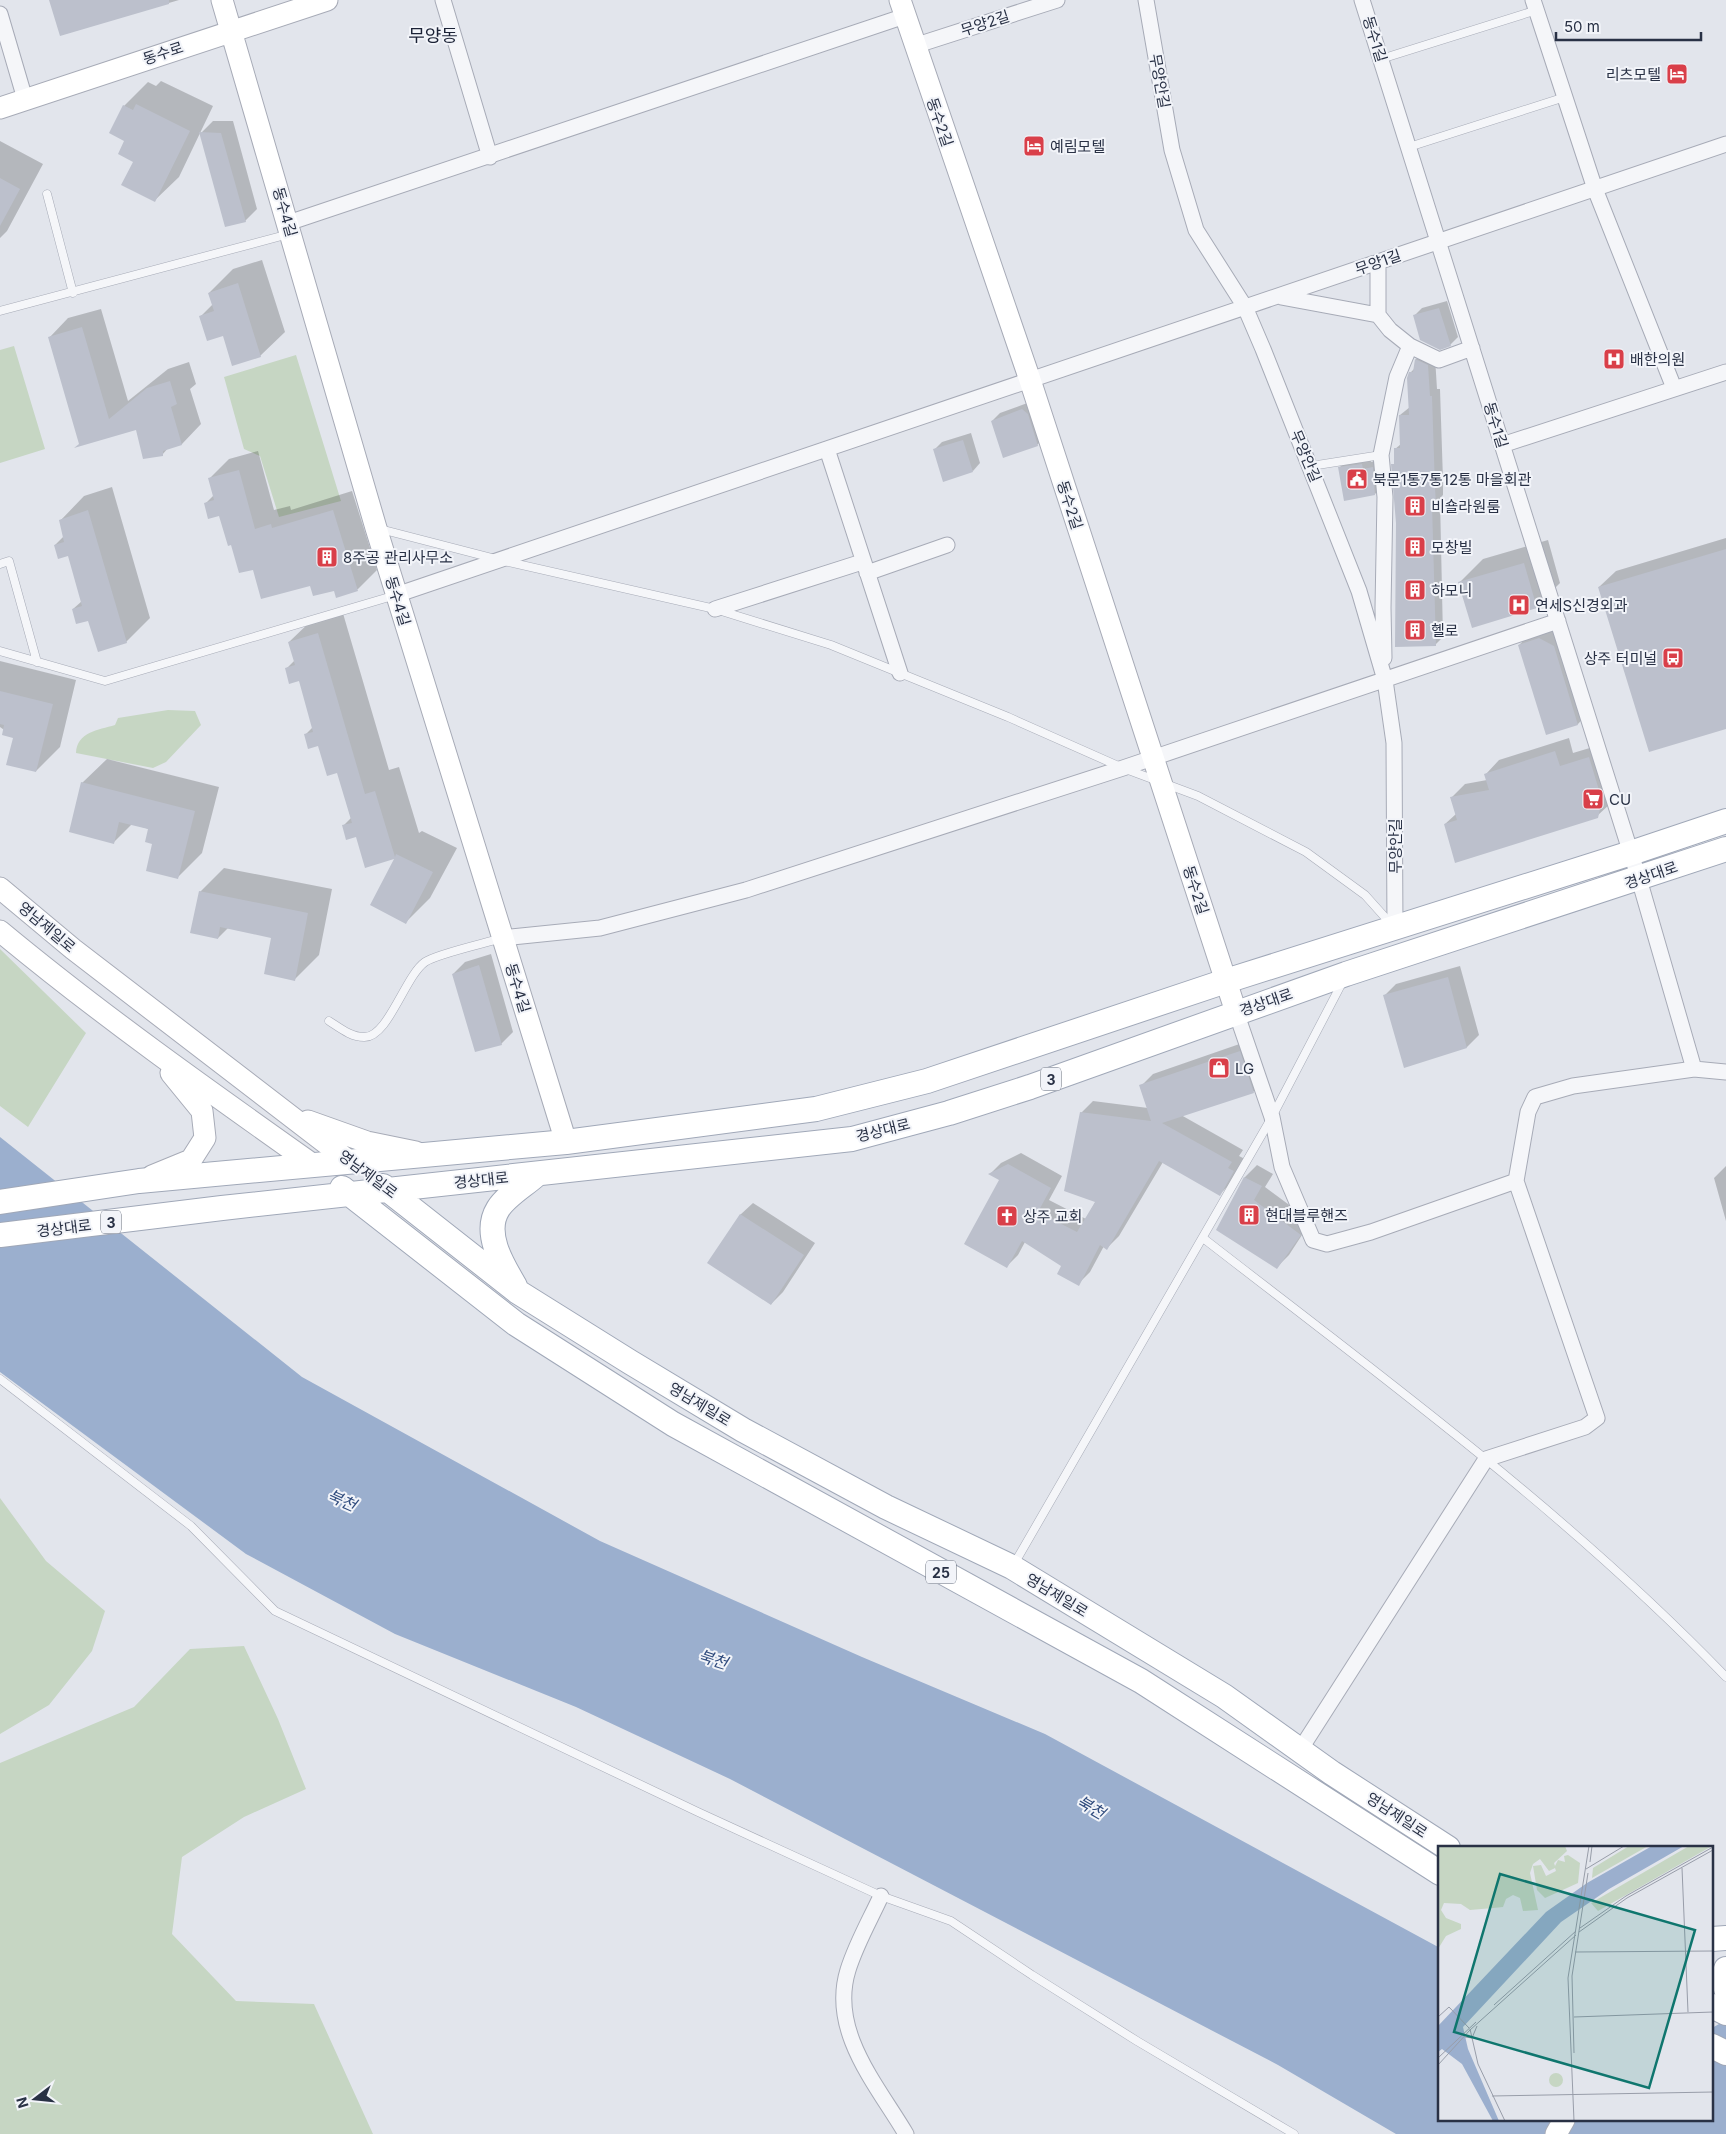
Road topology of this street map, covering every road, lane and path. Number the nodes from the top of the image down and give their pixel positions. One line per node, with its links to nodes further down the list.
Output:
1 (222, 0): 10 (street, 동수4길)
2 (327, 0): 10 (street, 동수로)
3 (443, 0): 18 (street)
4 (1057, 0): 11 (street, 무양2길)
5 (1146, 0): 26 (street, 무양안길)
6 (1362, 0): 12 (street, 동수1길)
7 (1535, 5): 12 (lane); 13 (street)
8 (902, 8): 11 (street, 동수2길); 18 (street)
9 (0, 14): 14 (street)
10 (231, 30): 14 (street, 동수로); 21 (street, 동수4길)
11 (914, 46): 32 (street, 동수2길)
12 (1381, 59): 17 (street, 동수1길)
13 (1565, 97): 17 (lane); 19 (street)
14 (25, 99): 15 (street, 동수로)
15 (0, 108)
16 (1726, 144): 19 (street, 무양1길)
17 (1409, 147): 22 (street, 동수1길)
18 (490, 157): 21 (street)
19 (1595, 189): 22 (street, 무양1길); 33 (street)
20 (47, 194): 24 (lane)
21 (290, 228): 24 (lane); 38 (street, 동수4길)
22 (1439, 242): 23 (street, 무양1길); 30 (street, 동수1길)
23 (1378, 262): 25 (street, 무양1길); 28 (street)
24 (73, 293): 27 (lane)
25 (1278, 296): 26 (street, 무양1길); 28 (street)
26 (1245, 307): 32 (street, 무양1길); 37 (street, 무양안길)
27 (0, 311)
28 (1378, 315): 29 (street)
29 (1410, 346): 30 (street); 36 (street)
30 (1472, 348): 34 (street, 동수1길)
31 (1726, 372): 33 (street)
32 (1030, 380): 35 (street, 무양1길); 50 (street, 동수2길)
33 (1674, 388): 34 (street)
34 (1502, 445): 45 (street, 동수1길)
35 (827, 449): 40 (street, 무양1길); 42 (street)
36 (1381, 455): 37 (lane); 49 (street)
37 (1311, 466): 49 (street, 무양안길)
38 (376, 528): 40 (lane); 43 (street, 동수4길)
39 (947, 546): 42 (street)
40 (500, 560): 43 (street, 무양1길); 44 (lane)
41 (0, 564): 47 (lane)
42 (865, 567): 44 (street); 48 (street)
43 (396, 595): 47 (lane); 60 (street, 동수4길)
44 (714, 609): 48 (lane)
45 (1558, 622): 49 (street); 55 (street, 동수1길)
46 (0, 651): 47 (lane)
47 (37, 662)
48 (900, 673): 51 (lane)
49 (1385, 680): 50 (street); 58 (street, 무양안길)
50 (1152, 758): 51 (street); 52 (street, 동수2길)
51 (1123, 768): 52 (lane); 60 (street)
52 (1161, 783): 58 (lane); 62 (street, 동수2길)
53 (1726, 821): 55 (main road, 경상대로)
54 (1726, 849): 56 (main road, 경상대로 / 3)
55 (1631, 853): 56 (street, 동수1길); 58 (main road, 경상대로)
56 (1639, 879): 61 (main road, 경상대로 / 3); 66 (street, 동수1길)
57 (0, 888): 68 (street, 영남제일로)
58 (1395, 929): 62 (main road, 경상대로)
59 (0, 931): 65 (street, 영남제일로)
60 (502, 938): 64 (lane); 70 (street, 동수4길)
61 (1346, 974): 63 (main road, 경상대로 / 3); 69 (lane)
62 (1226, 981): 63 (street, 동수2길); 70 (main road, 경상대로)
63 (1236, 1012): 69 (street); 74 (main road, 경상대로 / 3)
64 (330, 1022)
65 (154, 1052): 73 (street, 영남제일로); 75 (street)
66 (1694, 1068): 67 (street); 76 (street)
67 (1726, 1072)
68 (285, 1112): 71 (street); 72 (street, 영남제일로)
69 (1272, 1117): 76 (street); 81 (lane)
70 (566, 1142): 71 (main road, 경상대로)
71 (423, 1154): 72 (main road, 경상대로)
72 (349, 1161): 73 (main road, 경상대로); 77 (main road, 영남제일로)
73 (312, 1164): 75 (main road, 경상대로); 78 (main road, 영남제일로)
74 (536, 1175): 77 (main road, 경상대로 / 3); 82 (main road)
75 (139, 1181): 79 (main road, 경상대로)
76 (1516, 1181): 84 (street)
77 (388, 1190): 78 (main road, 경상대로 / 3); 82 (main road, 영남제일로)
78 (350, 1194): 80 (main road, 경상대로 / 3); 89 (main road, 영남제일로 / 25)
79 (0, 1202)
80 (0, 1235)
81 (1203, 1238): 84 (lane); 85 (lane)
82 (518, 1292): 85 (main road, 영남제일로)
83 (0, 1379): 90 (lane)
84 (1486, 1459): 86 (lane); 87 (street)
85 (1012, 1567): 87 (main road, 영남제일로)
86 (1726, 1677)
87 (1300, 1750): 88 (main road, 영남제일로)
88 (1445, 1846)
89 (1438, 1872)
90 (881, 1896): 98 (street); 99 (lane)
91 (1726, 1942): 92 (street)
92 (1714, 1949)
93 (1726, 1969): 94 (main road)
94 (1722, 2005)
95 (1714, 2047): 96 (main road)
96 (1726, 2053)
97 (1563, 2122): 100 (street)
98 (906, 2134)
99 (1294, 2134)
100 (1556, 2134)

